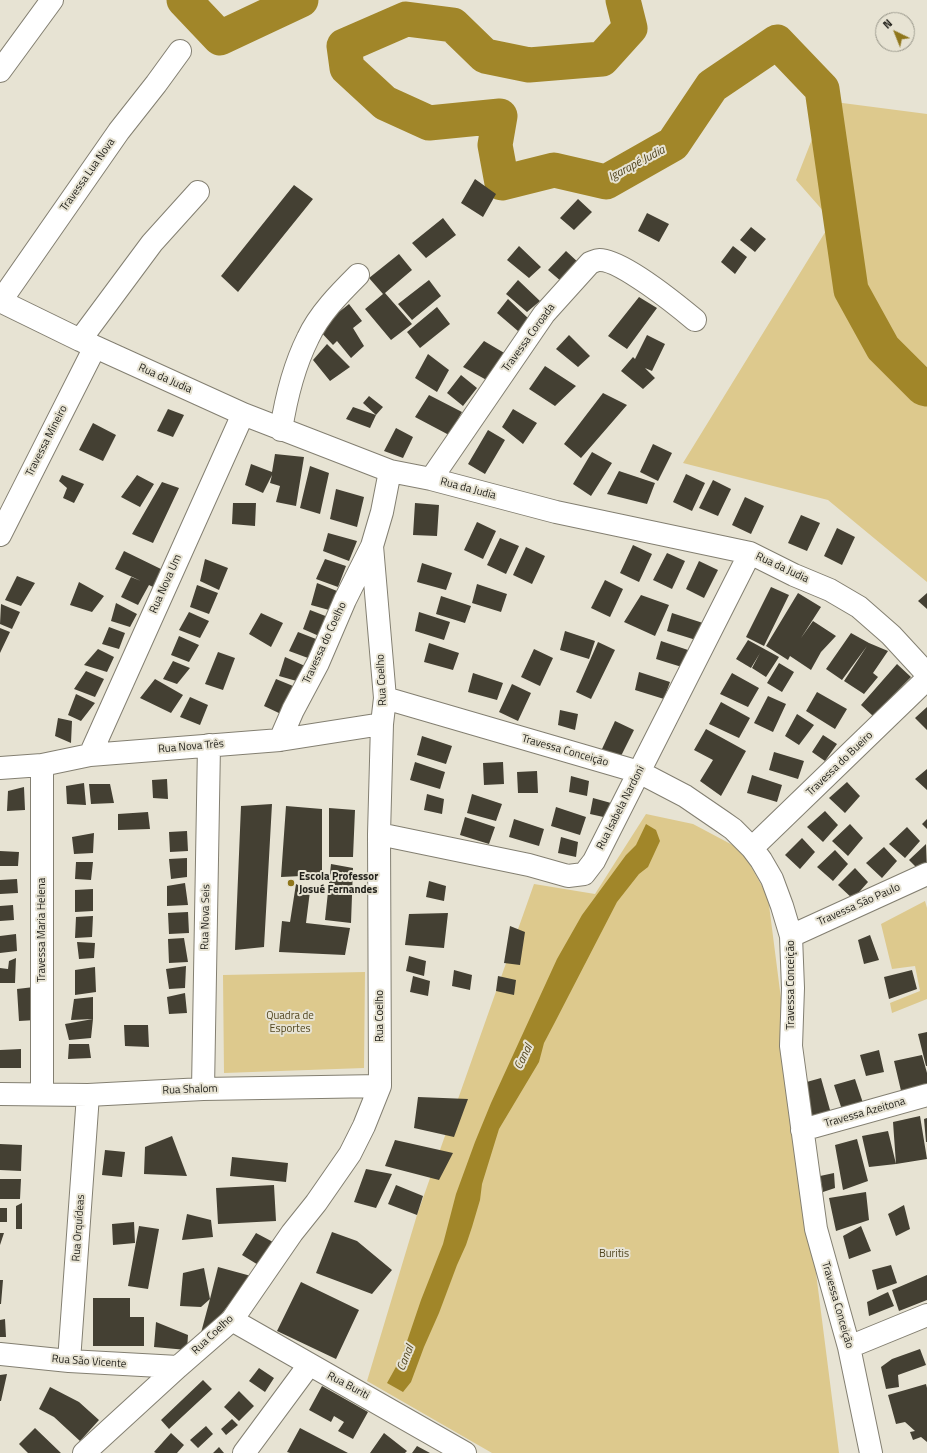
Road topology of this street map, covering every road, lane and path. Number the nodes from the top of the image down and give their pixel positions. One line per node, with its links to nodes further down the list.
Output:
1 (52, 0): 3 (street)
2 (180, 51): 6 (street, Travessa Lua Nova)
3 (0, 71)
4 (198, 192): 8 (street, Travessa Mineiro)
5 (358, 275): 10 (street)
6 (0, 302): 8 (street, Rua da Judia)
7 (695, 320): 12 (street, Travessa Coroada)
8 (88, 344): 9 (street, Rua da Judia); 13 (street, Travessa Mineiro)
9 (243, 414): 10 (street, Rua da Judia); 22 (street, Rua Nova Um)
10 (281, 430): 11 (street, Rua da Judia)
11 (390, 471): 12 (street, Rua da Judia); 14 (street, Rua Coelho)
12 (430, 479): 15 (street, Rua da Judia)
13 (0, 535)
14 (372, 546): 18 (street, Rua Coelho); 20 (street, Travessa do Coelho)
15 (750, 553): 16 (street, Rua da Judia); 25 (street, Rua Isabela Nardoni)
16 (927, 674)
17 (927, 679): 27 (street, Travessa do Bueiro)
18 (385, 698): 19 (street, Rua Coelho); 25 (street, Travessa Conceição)
19 (382, 724): 20 (street, Rua Nova Três); 26 (street, Rua Coelho)
20 (280, 740): 21 (street, Rua Nova Três)
21 (209, 745): 22 (street, Rua Nova Três); 31 (street, Rua Nova Seis)
22 (90, 755): 23 (street, Rua Nova Três)
23 (42, 765): 24 (street, Rua Nova Três); 33 (street, Travessa Maria Helena)
24 (0, 768)
25 (640, 772): 26 (street, Rua Isabela Nardoni); 27 (street, Travessa Conceição)
26 (379, 834): 30 (street, Rua Coelho)
27 (752, 848): 29 (street, Travessa Conceição)
28 (927, 874): 29 (street, Travessa São Paulo)
29 (791, 936): 36 (street, Travessa Conceição)
30 (380, 1086): 31 (street, Rua Shalom); 38 (street, Rua Coelho)
31 (203, 1089): 34 (street, Rua Shalom)
32 (0, 1094): 33 (street, Rua Shalom)
33 (42, 1094): 34 (street, Rua Shalom)
34 (88, 1095): 41 (street, Rua Orquídeas)
35 (927, 1095): 36 (street, Travessa Azeitona)
36 (802, 1130): 39 (street, Travessa Conceição)
37 (927, 1315): 39 (street)
38 (232, 1320): 42 (street, Rua Buriti); 43 (street, Rua Coelho)
39 (850, 1347): 47 (street, Travessa Conceição)
40 (0, 1354): 41 (street, Rua São Vicente)
41 (69, 1361): 43 (street, Rua São Vicente)
42 (309, 1366): 45 (street); 46 (street, Rua Buriti)
43 (178, 1367): 44 (street, Rua Coelho)
44 (84, 1453)
45 (244, 1453)
46 (465, 1453)
47 (871, 1453)

